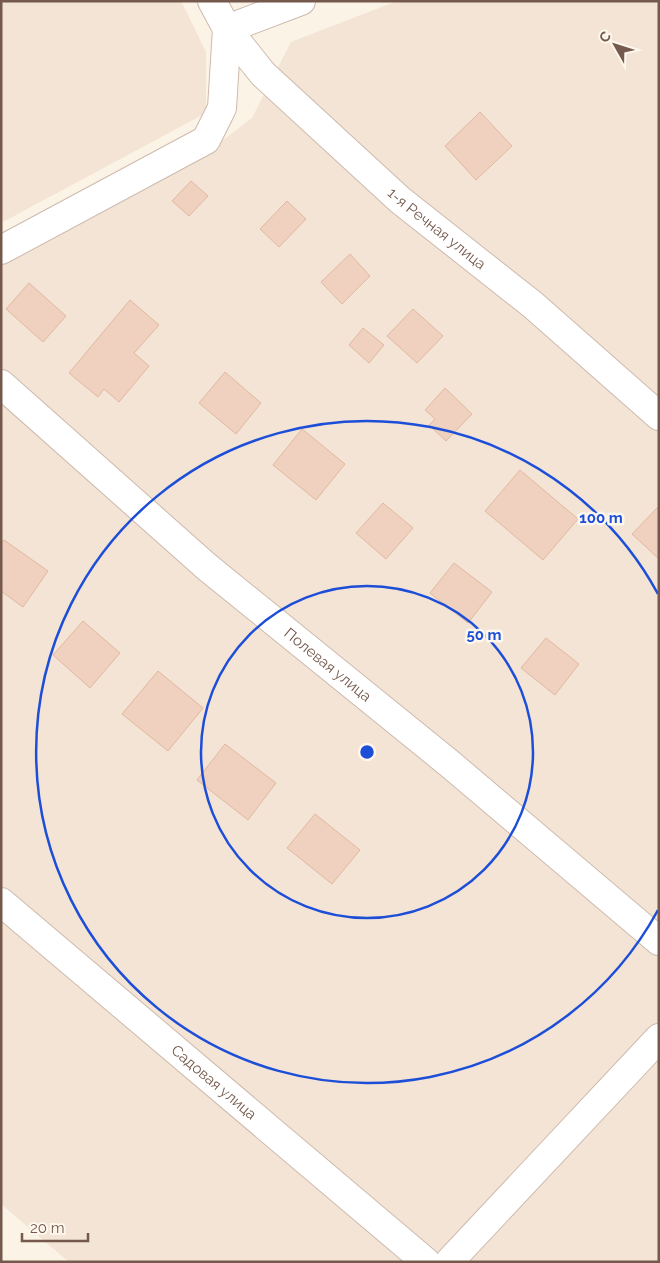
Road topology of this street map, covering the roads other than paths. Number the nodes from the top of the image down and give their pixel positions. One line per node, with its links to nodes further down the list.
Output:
1 (212, 1): 3 (street, 1-я Речная улица)
2 (301, 1): 3 (street)
3 (227, 28): 4 (street); 6 (street, 1-я Речная улица)
4 (1, 250)
5 (1, 384): 8 (street, Полевая улица)
6 (659, 416)
7 (1, 902): 10 (street, Садовая улица)
8 (659, 941)
9 (659, 1038): 11 (street)
10 (426, 1262)
11 (449, 1262)

